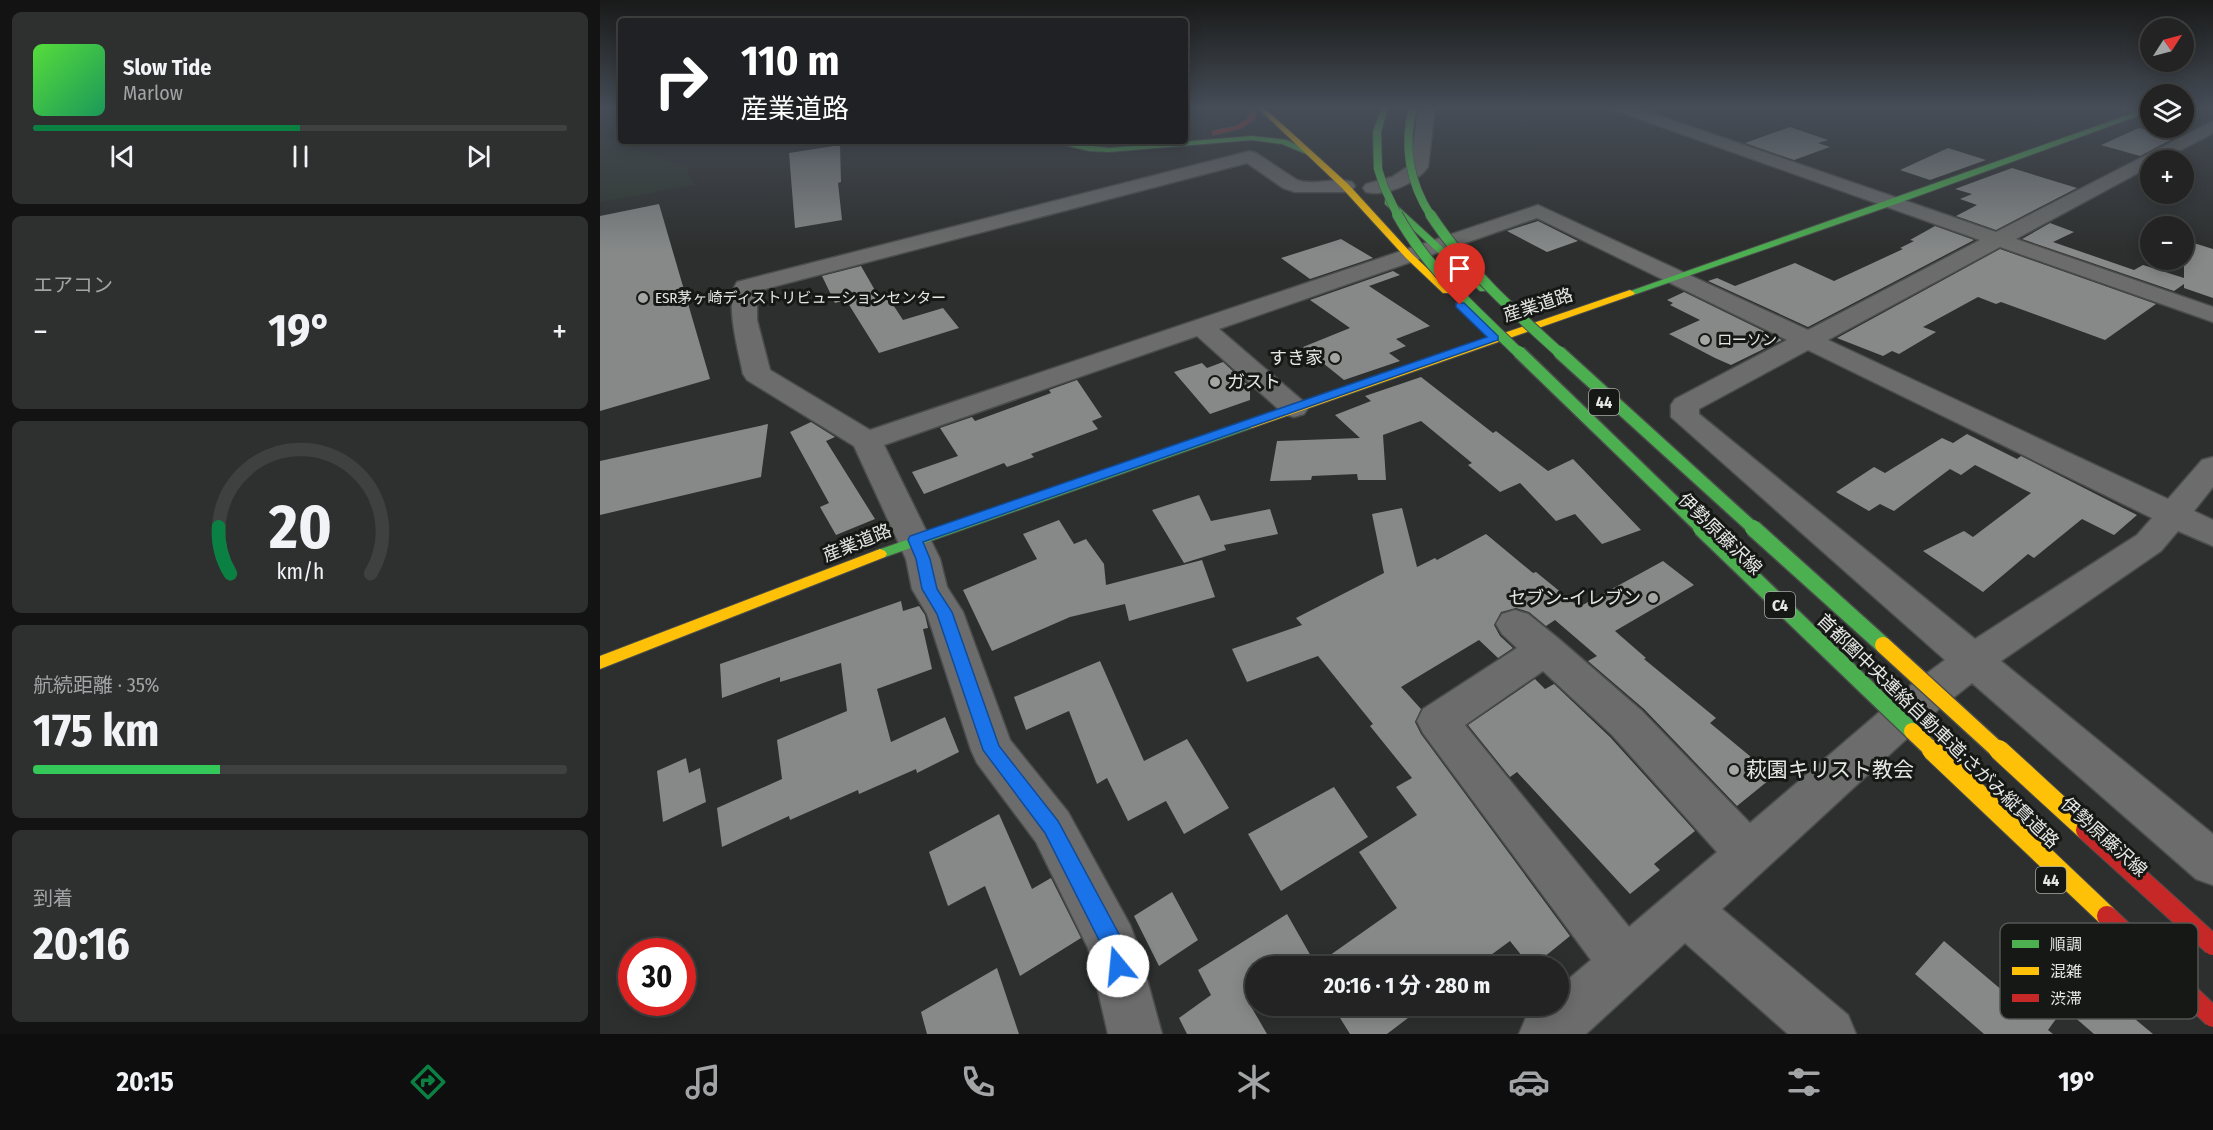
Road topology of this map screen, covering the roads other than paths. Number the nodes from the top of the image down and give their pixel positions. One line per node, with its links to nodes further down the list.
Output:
1 (1313, 155): 8 (main road, 伊勢原藤沢線 / 44)
2 (1377, 155): 35 (main road, 首都圏中央連絡自動車道;さがみ縦貫道路 / C4, bridge)
3 (1409, 155): 37 (main road, 首都圏中央連絡自動車道;さがみ縦貫道路 / C4, bridge)
4 (1421, 155): 8 (street)
5 (1760, 155): 9 (street)
6 (2024, 155): 9 (main road, 産業道路)
7 (2157, 155): 10 (street)
8 (1361, 185): 11 (main road, 伊勢原藤沢線 / 44); 12 (main road, 伊勢原藤沢線 / 44); 20 (street)
9 (1893, 202): 10 (street); 13 (main road, 産業道路)
10 (1998, 239): 14 (street); 18 (street)
11 (1438, 246): 12 (street); 13 (street); 16 (main road, 伊勢原藤沢線 / 44)
12 (1409, 256): 15 (street); 17 (main road, 伊勢原藤沢線 / 44)
13 (1676, 276): 16 (main road, 産業道路); 18 (street)
14 (2213, 315)
15 (1202, 327): 19 (street); 20 (street)
16 (1523, 328): 17 (main road, 産業道路); 23 (main road, 伊勢原藤沢線 / 44)
17 (1494, 338): 19 (main road, 産業道路); 30 (main road, 伊勢原藤沢線 / 44)
18 (1810, 340): 22 (street); 24 (street)
19 (1294, 408): 26 (main road, 産業道路)
20 (867, 441): 26 (street)
21 (2213, 467): 24 (street)
22 (1773, 492): 23 (street); 27 (street)
23 (1724, 512): 29 (main road, 伊勢原藤沢線 / 44)
24 (2172, 515): 25 (street); 27 (street)
25 (2213, 534)
26 (915, 540): 28 (main road, 産業道路); 45 (street)
27 (1973, 660): 29 (street); 32 (street)
28 (600, 663)
29 (1925, 698): 30 (street); 36 (main road, 伊勢原藤沢線 / 44)
30 (1892, 727): 31 (street); 34 (main road, 伊勢原藤沢線 / 44)
31 (1748, 853): 33 (street); 42 (street)
32 (2213, 863)
33 (1686, 911): 42 (street); 47 (street)
34 (2095, 923)
35 (2114, 923)
36 (2172, 923)
37 (2189, 923)
38 (2198, 931): 39 (main road, 首都圏中央連絡自動車道;さがみ縦貫道路 / C4, bridge)
39 (2213, 945)
40 (2198, 946): 41 (main road, 伊勢原藤沢線 / 44)
41 (2213, 960)
42 (1626, 964): 46 (street)
43 (2198, 1003): 44 (main road, 首都圏中央連絡自動車道;さがみ縦貫道路 / C4, bridge)
44 (2213, 1017)
45 (1135, 1034)
46 (1546, 1034)
47 (1829, 1034)

